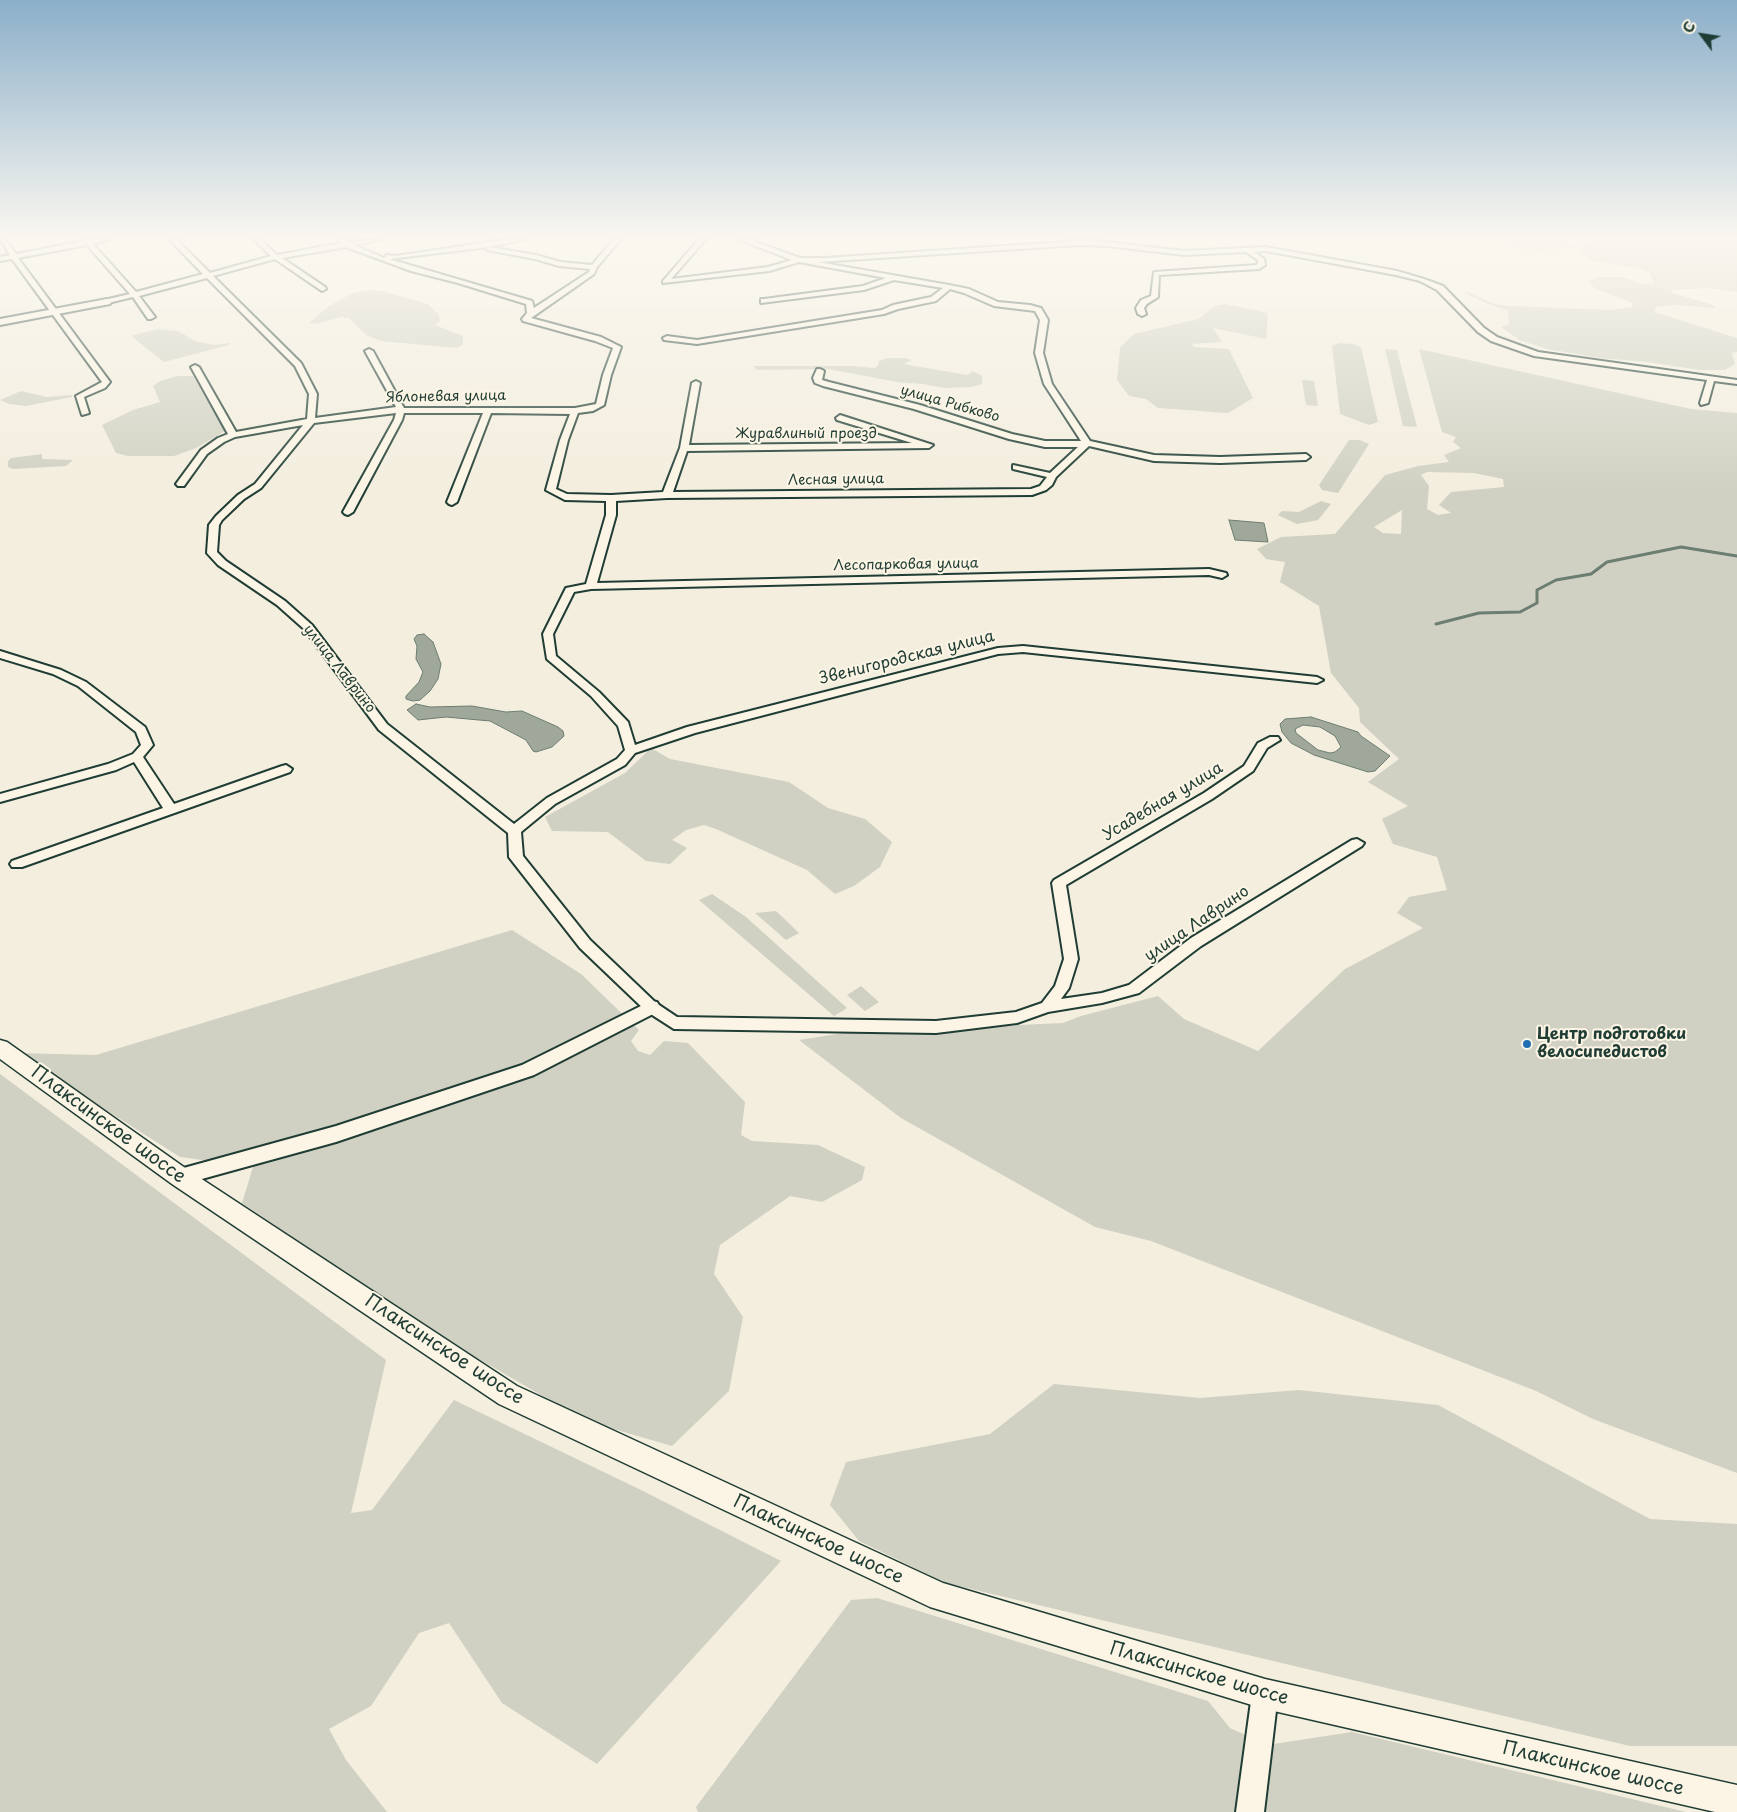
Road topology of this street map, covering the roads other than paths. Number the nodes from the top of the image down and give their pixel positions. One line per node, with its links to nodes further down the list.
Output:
1 (62, 324): 18 (street)
2 (257, 324): 20 (street)
3 (545, 324): 17 (street, Яблоневая улица)
4 (812, 324): 7 (street)
5 (1043, 324): 22 (street)
6 (1475, 324): 11 (street)
7 (667, 338)
8 (369, 351): 15 (street)
9 (195, 367): 21 (street)
10 (820, 371): 22 (street, улица Рибково)
11 (1711, 379): 12 (street); 14 (street)
12 (1737, 382)
13 (696, 383): 23 (street)
14 (1704, 403)
15 (401, 409): 16 (street, Яблоневая улица); 20 (street, Яблоневая улица); 31 (street)
16 (488, 410): 17 (street, Яблоневая улица); 30 (street)
17 (575, 411): 29 (street, Лесная улица)
18 (85, 413)
19 (840, 418): 23 (street, Журавлиный проезд)
20 (311, 421): 21 (street, Яблоневая улица); 42 (street, улица Лаврино)
21 (233, 435): 27 (street, Яблоневая улица)
22 (1087, 443): 24 (street, улица Рибково); 26 (street, Лесная улица)
23 (684, 448): 28 (street)
24 (1306, 457)
25 (1016, 467): 26 (street)
26 (1052, 476): 28 (street, Лесная улица)
27 (181, 484)
28 (667, 495): 29 (street, Лесная улица)
29 (610, 498): 33 (street)
30 (452, 502)
31 (348, 512)
32 (1222, 575): 33 (street, Лесопарковая улица)
33 (591, 586): 37 (street, Лесопарковая улица)
34 (0, 654): 38 (street)
35 (1317, 680): 37 (street, Звенигородская улица)
36 (1274, 740): 46 (street, Усадебная улица)
37 (631, 750): 42 (street)
38 (137, 757): 40 (street); 41 (street)
39 (286, 769): 41 (street)
40 (0, 798)
41 (171, 810): 44 (street)
42 (514, 831): 45 (street)
43 (1357, 843): 46 (street, улица Лаврино)
44 (16, 864)
45 (650, 1007): 46 (street, улица Лаврино); 48 (street)
46 (1047, 1007)
47 (0, 1048): 48 (main road, Плаксинское шоссе)
48 (180, 1177): 49 (main road, Плаксинское шоссе)
49 (1264, 1694): 50 (main road, Плаксинское шоссе); 51 (street)
50 (1737, 1801)
51 (1250, 1812)

